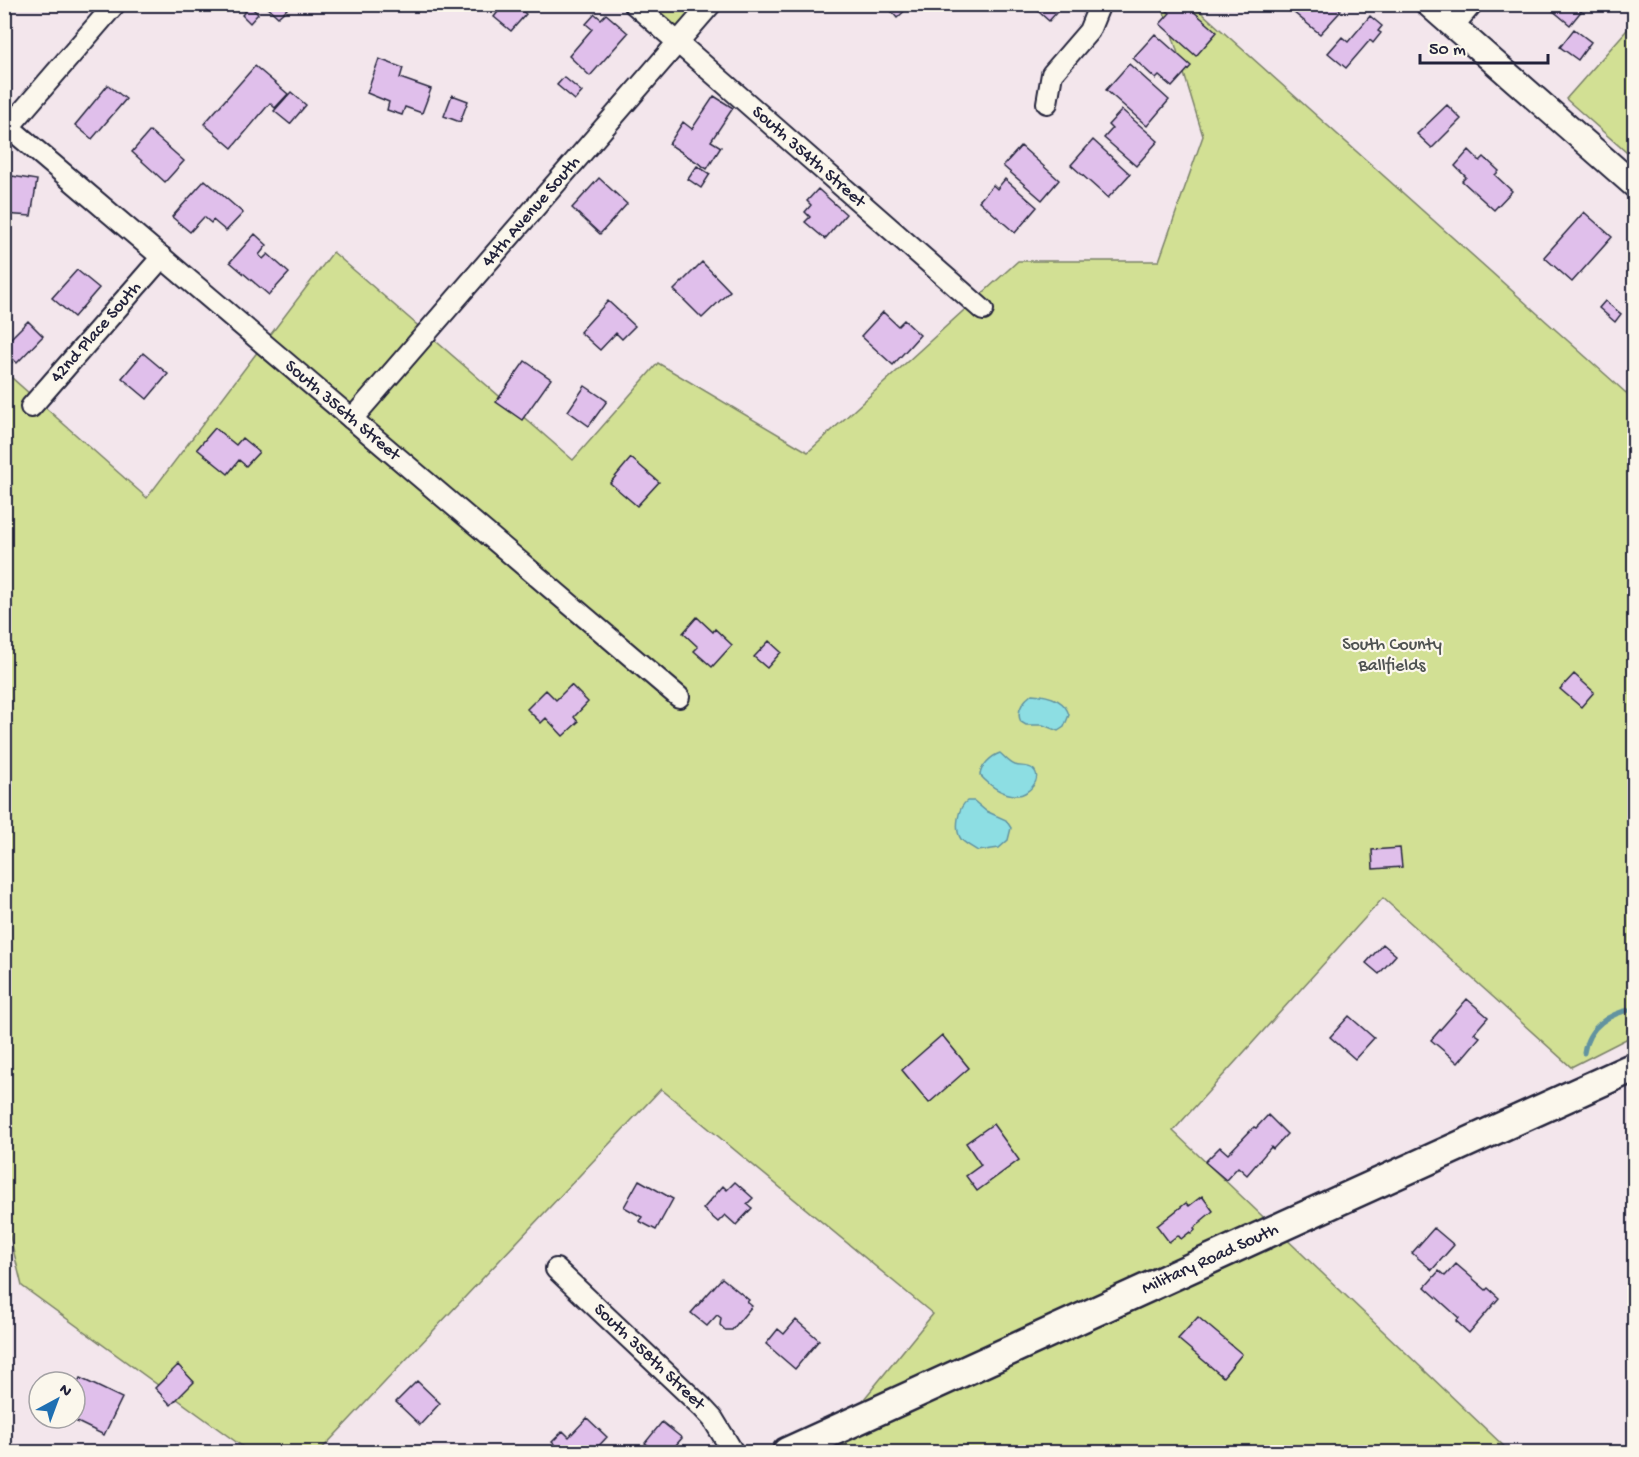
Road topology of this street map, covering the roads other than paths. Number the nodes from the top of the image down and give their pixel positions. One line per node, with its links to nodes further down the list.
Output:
1 (115, 4): 10 (street)
2 (634, 4): 8 (street, South 354th Street)
3 (711, 4): 8 (street, 44th Avenue South)
4 (1100, 4): 9 (street)
5 (1428, 4): 7 (street)
6 (1472, 4): 7 (street)
7 (1453, 26): 11 (street)
8 (677, 43): 13 (street, South 354th Street); 15 (street, 44th Avenue South)
9 (1047, 103)
10 (7, 125): 12 (street, South 356th Street)
11 (1635, 185)
12 (162, 257): 14 (street, 42nd Place South); 15 (street, South 356th Street)
13 (983, 310)
14 (32, 407)
15 (352, 419): 16 (street, South 356th Street)
16 (679, 697)
17 (1635, 1067): 20 (main road, Military Road South)
18 (556, 1269): 19 (street, South 358th Street)
19 (733, 1452)
20 (786, 1452)

